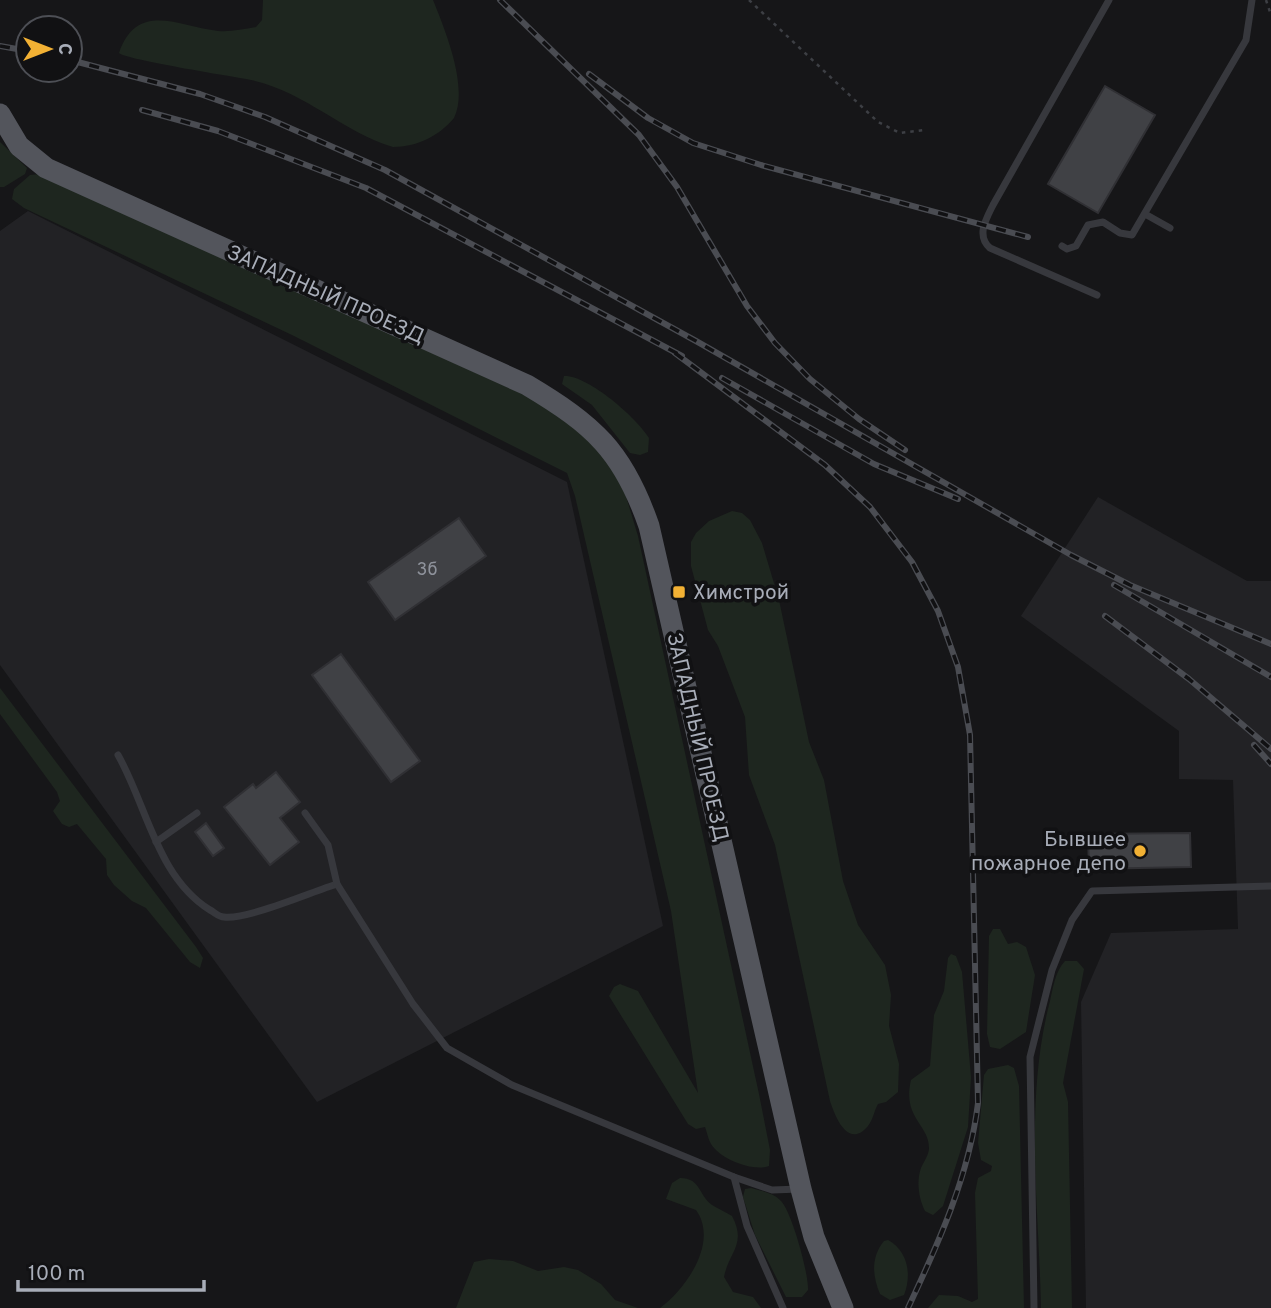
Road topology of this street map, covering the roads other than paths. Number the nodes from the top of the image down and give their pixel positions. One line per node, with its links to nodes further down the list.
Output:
1 (1110, 0): 7 (lane)
2 (1252, 0): 4 (lane)
3 (0, 114): 15 (main road, ЗАПАДНЫЙ ПРОЕЗД)
4 (1145, 214): 5 (lane); 6 (lane)
5 (1170, 228)
6 (1062, 246)
7 (1097, 295)
8 (118, 755): 11 (lane)
9 (197, 813): 11 (lane)
10 (305, 813): 12 (lane)
11 (156, 842): 12 (lane)
12 (337, 884): 14 (lane)
13 (1271, 886): 18 (lane)
14 (734, 1177): 15 (lane); 16 (lane)
15 (801, 1189): 17 (main road, ЗАПАДНЫЙ ПРОЕЗД)
16 (783, 1308)
17 (843, 1308)
18 (1034, 1308)

